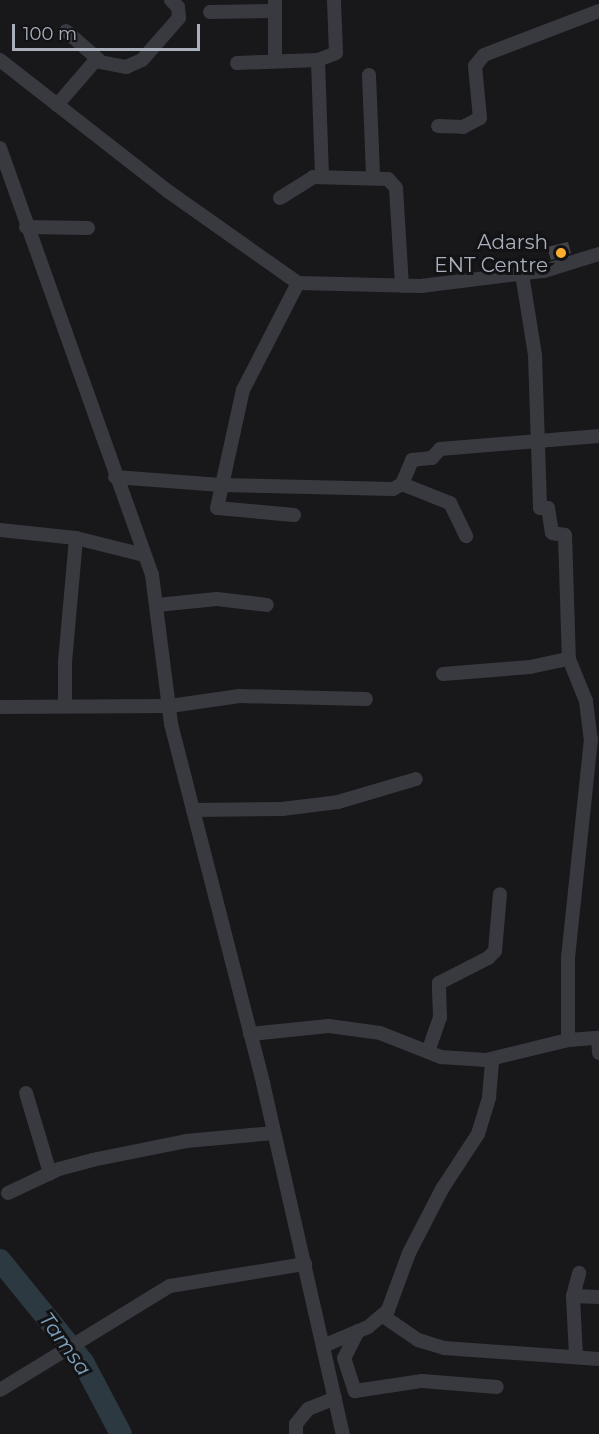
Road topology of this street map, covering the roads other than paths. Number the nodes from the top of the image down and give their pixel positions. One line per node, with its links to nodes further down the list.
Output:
1 (171, 0): 8 (street)
2 (334, 0): 9 (street)
3 (275, 6): 5 (street); 10 (street)
4 (599, 11): 14 (street)
5 (210, 12)
6 (66, 31): 8 (street)
7 (0, 60): 13 (street)
8 (99, 60): 13 (street)
9 (318, 60): 10 (street); 16 (street)
10 (275, 61): 11 (street)
11 (237, 63)
12 (369, 75): 17 (street)
13 (57, 105): 23 (street)
14 (438, 126)
15 (0, 148): 19 (street)
16 (322, 176): 17 (street); 18 (street)
17 (372, 176): 24 (street)
18 (280, 198)
19 (26, 227): 20 (street); 27 (street)
20 (88, 228)
21 (599, 254): 22 (street)
22 (522, 274): 24 (street); 26 (street)
23 (298, 283): 24 (street); 29 (street)
24 (402, 286)
25 (599, 436): 26 (street)
26 (538, 440): 28 (street); 37 (street)
27 (115, 477): 29 (street); 34 (street)
28 (402, 484): 29 (street); 32 (street)
29 (221, 485): 30 (street)
30 (294, 515)
31 (0, 530): 33 (street)
32 (466, 537)
33 (76, 538): 34 (street); 40 (street)
34 (144, 555): 35 (street)
35 (157, 605): 36 (street); 41 (street)
36 (267, 605)
37 (569, 658): 38 (street); 48 (street)
38 (443, 674)
39 (366, 699): 41 (street)
40 (65, 705): 41 (street); 42 (street)
41 (170, 706): 44 (street)
42 (0, 707)
43 (416, 778): 44 (street)
44 (193, 810): 46 (street)
45 (500, 894): 49 (street)
46 (250, 1034): 49 (street); 53 (street)
47 (598, 1038): 48 (street); 50 (street)
48 (568, 1040): 51 (street)
49 (428, 1052): 51 (street)
50 (599, 1053)
51 (492, 1059): 60 (street)
52 (26, 1093): 54 (street)
53 (274, 1133): 54 (street); 56 (street)
54 (50, 1173): 55 (street)
55 (8, 1193)
56 (305, 1264): 62 (street); 66 (street)
57 (579, 1273): 58 (street)
58 (573, 1296): 59 (street); 63 (street)
59 (599, 1297)
60 (383, 1316): 61 (street); 63 (street)
61 (358, 1331): 62 (street); 65 (street)
62 (323, 1346): 67 (street)
63 (576, 1356): 64 (street)
64 (599, 1359)
65 (497, 1387)
66 (0, 1390)
67 (335, 1398): 68 (street); 69 (street)
68 (296, 1434)
69 (343, 1434)

